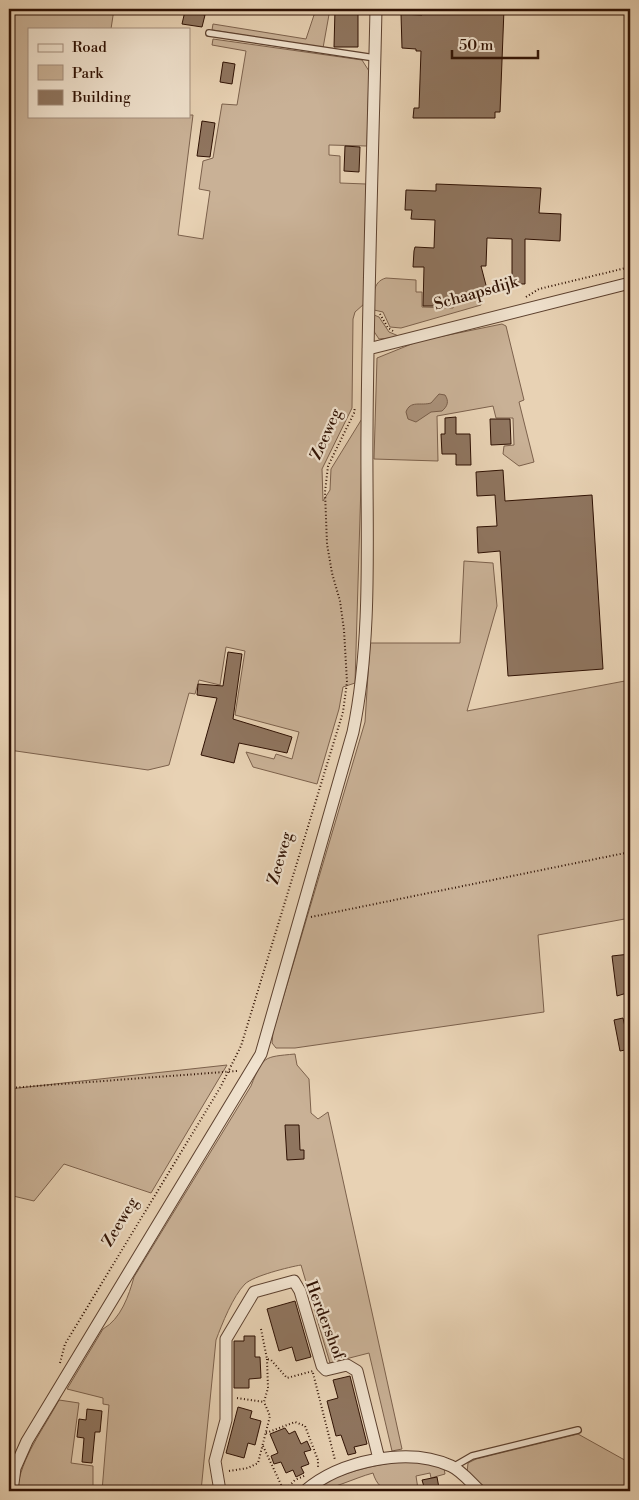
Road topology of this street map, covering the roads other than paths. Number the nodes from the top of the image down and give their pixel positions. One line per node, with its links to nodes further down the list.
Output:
1 (376, 9): 3 (street, Zeeweg)
2 (210, 34): 3 (lane)
3 (375, 58): 5 (street, Zeeweg)
4 (630, 283): 5 (street, Schaapsdijk)
5 (368, 349): 9 (street, Zeeweg)
6 (578, 1430): 8 (lane)
7 (379, 1459): 8 (street); 10 (street, Herdershof); 11 (street)
8 (453, 1467): 12 (street)
9 (12, 1491)
10 (220, 1491)
11 (304, 1491)
12 (480, 1491)

